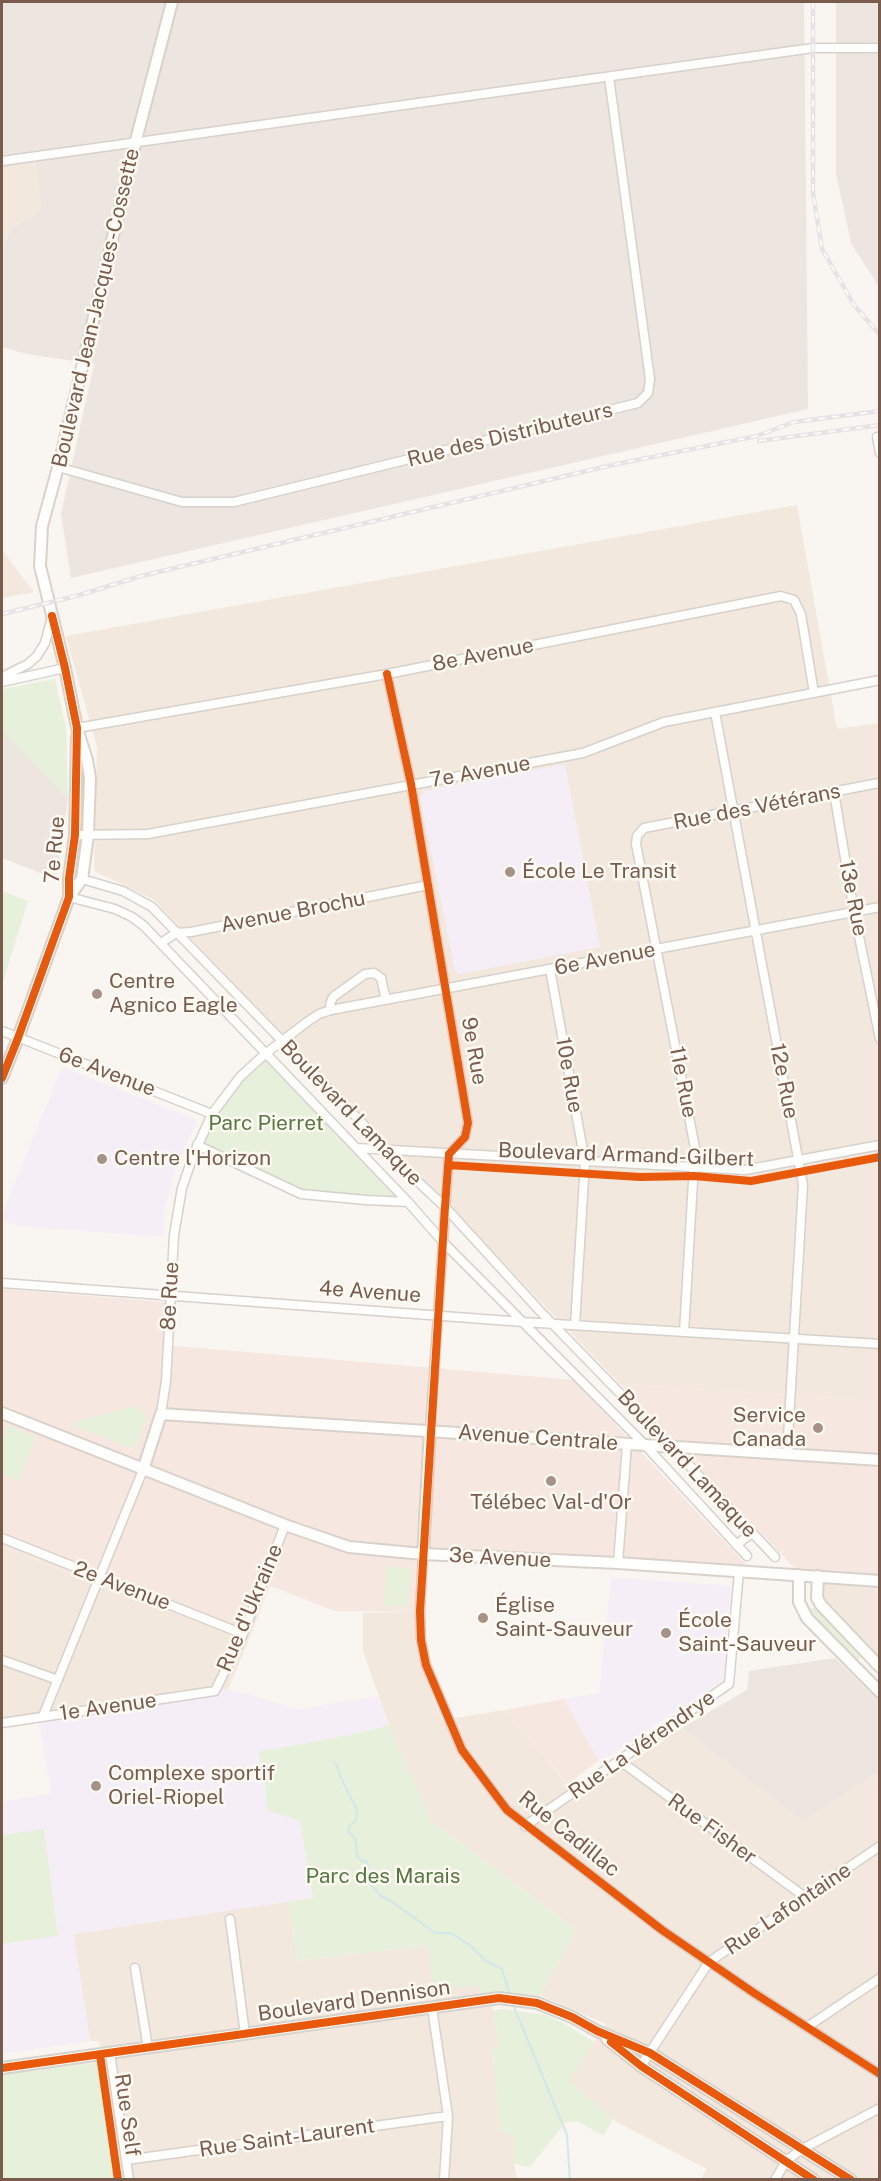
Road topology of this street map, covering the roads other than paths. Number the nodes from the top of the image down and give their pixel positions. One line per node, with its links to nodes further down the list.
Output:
1 (172, 2): 4 (street, Boulevard Jean-Jacques-Cossette)
2 (879, 48): 3 (street)
3 (609, 77): 4 (street); 8 (street, Rue des Distributeurs)
4 (135, 144): 5 (street); 8 (street, Boulevard Jean-Jacques-Cossette)
5 (2, 161)
6 (877, 437): 7 (street)
7 (879, 453)
8 (58, 467): 9 (street, Boulevard Jean-Jacques-Cossette)
9 (52, 616): 10 (street, 7e Rue); 12 (street)
10 (66, 668): 14 (street); 17 (street, 7e Rue)
11 (387, 674): 15 (street, 8e Avenue); 17 (street, 8e Avenue); 19 (street, 9e Rue)
12 (2, 677)
13 (879, 680): 15 (street, 7e Avenue)
14 (2, 682)
15 (814, 693): 16 (street, 7e Avenue)
16 (715, 712): 19 (street, 7e Avenue); 21 (street, 12e Rue)
17 (77, 728): 22 (street, 7e Rue); 23 (street, 7e Rue)
18 (879, 783): 20 (street, Rue des Vétérans)
19 (411, 784): 23 (street, 7e Avenue); 26 (street, 9e Rue)
20 (834, 792): 21 (street, Rue des Vétérans); 29 (street, 13e Rue)
21 (733, 811): 24 (street, Rue des Vétérans); 30 (street, 12e Rue)
22 (75, 835): 23 (street, 7e Avenue); 27 (street, 7e Rue)
23 (88, 835): 25 (street, 7e Rue)
24 (637, 836): 33 (street, 11e Rue)
25 (82, 879): 27 (street, 7e Rue); 31 (street, Boulevard Lamaque)
26 (428, 885): 31 (street, Avenue Brochu); 35 (street, 9e Rue)
27 (69, 897): 32 (street, Boulevard Lamaque); 39 (street, 7e Rue)
28 (879, 907): 29 (street, 6e Avenue)
29 (854, 912): 30 (street, 6e Avenue); 40 (street, 13e Rue)
30 (755, 931): 33 (street, 6e Avenue); 50 (street, 12e Rue)
31 (176, 933): 32 (street, Avenue Brochu); 41 (street, Boulevard Lamaque)
32 (161, 944): 42 (street, Boulevard Lamaque)
33 (657, 950): 34 (street, 6e Avenue); 52 (street, 11e Rue)
34 (550, 969): 35 (street, 6e Avenue); 51 (street, 10e Rue)
35 (446, 988): 36 (street, 6e Avenue); 49 (street, 9e Rue)
36 (386, 1000): 37 (street, 6e Avenue); 37 (street, 8e Rue)
37 (331, 1010): 41 (street, 8e Rue)
38 (2, 1032): 39 (street, 6e Avenue)
39 (18, 1038): 43 (street, 7e Rue); 44 (street, 6e Avenue)
40 (879, 1040)
41 (281, 1041): 42 (street, 8e Rue); 48 (street, Boulevard Lamaque)
42 (265, 1054): 44 (street, 8e Rue); 47 (street, Boulevard Lamaque)
43 (2, 1078)
44 (212, 1114): 45 (street, 8e Rue)
45 (197, 1145): 53 (street); 57 (street, 8e Rue)
46 (879, 1145): 50 (street, Boulevard Armand-Gilbert)
47 (357, 1148): 48 (street, Boulevard Armand-Gilbert); 53 (street, Boulevard Lamaque)
48 (384, 1150): 49 (street, Boulevard Armand-Gilbert); 54 (street, Boulevard Lamaque)
49 (450, 1154): 51 (street, Boulevard Armand-Gilbert); 54 (street, 9e Rue)
50 (800, 1161): 52 (street, Boulevard Armand-Gilbert); 63 (street, 12e Rue)
51 (585, 1162): 52 (street, Boulevard Armand-Gilbert); 61 (street, 10e Rue)
52 (693, 1166): 62 (street, 11e Rue)
53 (408, 1202): 55 (street, Boulevard Lamaque)
54 (445, 1207): 55 (street, 9e Rue); 60 (street, Boulevard Lamaque)
55 (443, 1242): 58 (street, 9e Rue); 59 (street, Boulevard Lamaque)
56 (2, 1283): 57 (street, 4e Avenue)
57 (169, 1295): 58 (street, 4e Avenue); 66 (street, 8e Rue)
58 (439, 1315): 59 (street, 4e Avenue); 67 (street, 9e Rue)
59 (523, 1322): 60 (street, 4e Avenue); 69 (street, Boulevard Lamaque)
60 (552, 1324): 61 (street, 4e Avenue); 70 (street, Boulevard Lamaque)
61 (575, 1324): 62 (street, 4e Avenue)
62 (684, 1332): 63 (street, 4e Avenue)
63 (794, 1338): 64 (street, 4e Avenue); 71 (street, 12e Rue)
64 (879, 1344)
65 (2, 1413): 73 (street, 3e Avenue)
66 (161, 1414): 67 (street, Avenue Centrale); 73 (street, 8e Rue)
67 (430, 1431): 68 (street, Avenue Centrale); 78 (street, Rue Cadillac)
68 (627, 1444): 69 (street, Avenue Centrale); 81 (street)
69 (645, 1445): 70 (street, Avenue Centrale); 77 (street, Boulevard Lamaque)
70 (672, 1447): 71 (street, Avenue Centrale); 75 (street, Boulevard Lamaque)
71 (787, 1454): 72 (street, Avenue Centrale)
72 (879, 1460)
73 (142, 1470): 74 (street, 3e Avenue); 85 (street, 8e Rue)
74 (285, 1525): 78 (street, 3e Avenue); 87 (street, Rue d'Ukraine)
75 (752, 1533): 77 (street); 80 (street, Boulevard Lamaque)
76 (2, 1538): 85 (street, 2e Avenue)
77 (736, 1545): 79 (street, Boulevard Lamaque)
78 (423, 1554): 81 (street, 3e Avenue); 96 (street, Rue Cadillac)
79 (747, 1556)
80 (775, 1557)
81 (618, 1563): 82 (street, 3e Avenue)
82 (739, 1570): 83 (street, 3e Avenue); 95 (street, Rue La Vérendrye)
83 (799, 1575): 84 (street, 3e Avenue); 92 (street)
84 (818, 1576): 86 (street, 3e Avenue); 89 (street)
85 (99, 1578): 87 (street, 2e Avenue); 90 (street, 8e Rue)
86 (879, 1581)
87 (243, 1634): 91 (street, Rue d'Ukraine)
88 (2, 1660): 90 (street)
89 (879, 1667)
90 (58, 1680): 93 (street, 8e Rue)
91 (215, 1691): 93 (street, 1e Avenue)
92 (879, 1692)
93 (43, 1716): 94 (street, 1e Avenue)
94 (2, 1723)
95 (619, 1761): 96 (street, Rue La Vérendrye); 98 (street, Rue Fisher)
96 (525, 1826): 100 (street, Rue Cadillac)
97 (879, 1846): 98 (street, Rue Lafontaine)
98 (805, 1897): 100 (street, Rue Lafontaine)
99 (230, 1919): 106 (street)
100 (709, 1962): 104 (street, Rue Cadillac); 109 (street, Rue Lafontaine)
101 (135, 1968): 107 (street)
102 (879, 1978): 104 (street)
103 (432, 2008): 105 (street, Boulevard Dennison); 106 (street, Boulevard Dennison); 114 (street)
104 (807, 2027): 112 (street, Rue Cadillac)
105 (597, 2031): 109 (street, Boulevard Dennison); 110 (street, Boulevard Dennison)
106 (245, 2034): 107 (street, Boulevard Dennison)
107 (148, 2048): 108 (street, Boulevard Dennison)
108 (110, 2053): 111 (street, Boulevard Dennison); 116 (street, Rue Self)
109 (650, 2053): 110 (street, Rue Lafontaine); 115 (street, Boulevard Dennison)
110 (641, 2066): 117 (street, Boulevard Dennison)
111 (2, 2068)
112 (879, 2074)
113 (879, 2108): 115 (street)
114 (448, 2116): 116 (street, Rue Saint-Laurent); 119 (street)
115 (802, 2149): 117 (street); 122 (street, Boulevard Dennison)
116 (126, 2160): 118 (street, Rue Self)
117 (786, 2160): 120 (street); 121 (street, Boulevard Dennison)
118 (129, 2180)
119 (444, 2180)
120 (775, 2180)
121 (814, 2180)
122 (850, 2180)

